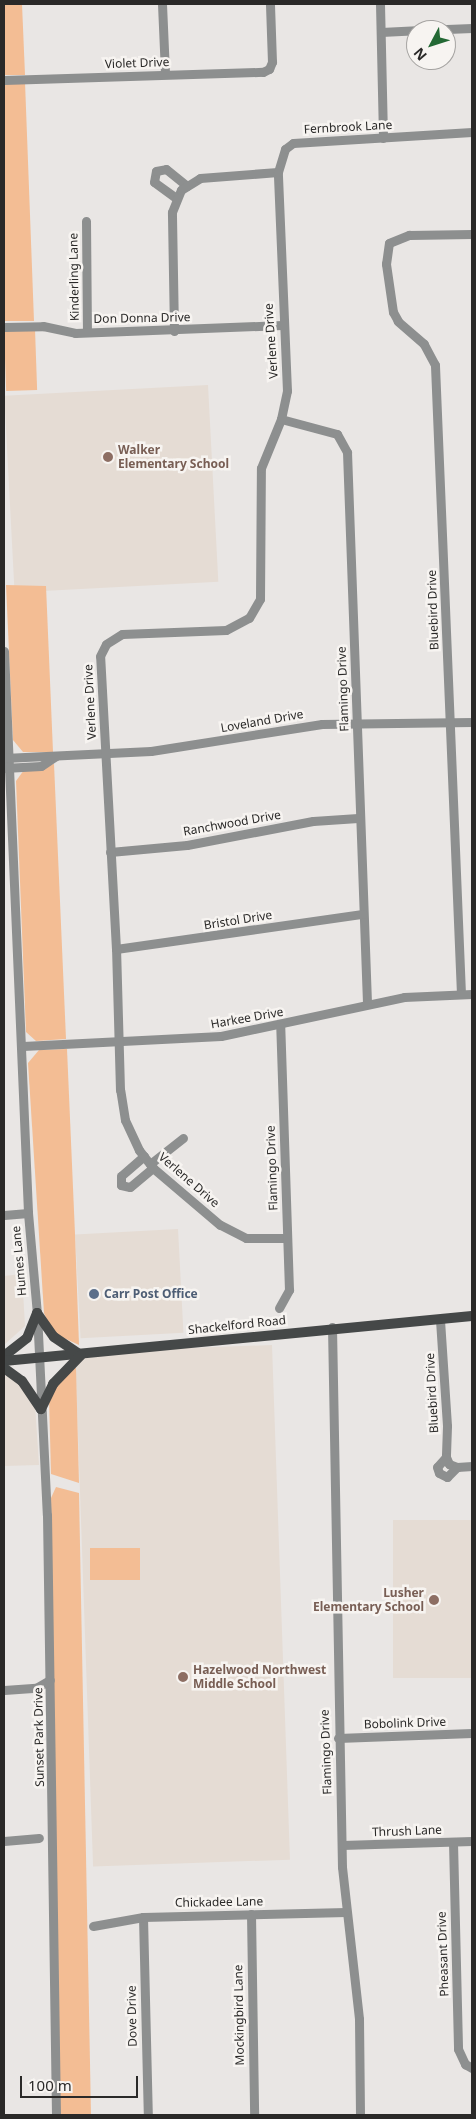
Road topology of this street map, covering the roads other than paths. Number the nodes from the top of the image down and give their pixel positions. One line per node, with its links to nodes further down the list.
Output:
1 (162, 4): 8 (street)
2 (270, 4): 8 (street, Violet Drive)
3 (380, 4): 7 (street)
4 (472, 28): 5 (street)
5 (456, 29)
6 (406, 31): 7 (street)
7 (381, 32): 11 (street)
8 (164, 74): 9 (street, Violet Drive)
9 (4, 80)
10 (472, 132): 11 (street, Fernbrook Lane)
11 (383, 138): 12 (street, Fernbrook Lane)
12 (278, 172): 13 (street); 17 (street, Verlene Drive)
13 (187, 186): 14 (street); 14 (street)
14 (176, 198): 19 (street)
15 (86, 221): 20 (street, Kinderling Lane)
16 (472, 234): 24 (street, Bluebird Drive)
17 (282, 325): 19 (street, Don Donna Drive); 21 (street, Verlene Drive)
18 (4, 327): 20 (street, Don Donna Drive)
19 (174, 331): 20 (street, Don Donna Drive)
20 (88, 332)
21 (282, 420): 23 (street, Flamingo Drive); 26 (street, Verlene Drive)
22 (4, 651): 28 (street, Humes Lane)
23 (356, 721): 24 (street, Loveland Drive); 26 (street, Loveland Drive); 30 (street, Flamingo Drive)
24 (449, 721): 25 (street, Loveland Drive); 34 (street, Bluebird Drive)
25 (472, 722)
26 (105, 753): 27 (street, Loveland Drive); 31 (street, Verlene Drive)
27 (56, 756): 28 (street, Loveland Drive); 29 (street, Loveland Drive)
28 (7, 757): 29 (street, Humes Lane)
29 (7, 768): 39 (street, Humes Lane)
30 (358, 818): 31 (street, Ranchwood Drive); 32 (street, Flamingo Drive)
31 (110, 852): 33 (street, Verlene Drive)
32 (363, 914): 33 (street, Bristol Drive); 36 (street, Flamingo Drive)
33 (116, 949): 38 (street, Verlene Drive)
34 (462, 994): 35 (street, Harkee Drive); 36 (street, Harkee Drive)
35 (472, 994)
36 (367, 1004): 37 (street, Harkee Drive)
37 (280, 1025): 38 (street, Harkee Drive); 45 (street, Flamingo Drive)
38 (118, 1043): 39 (street, Harkee Drive); 41 (street, Verlene Drive)
39 (23, 1046): 43 (street, Humes Lane)
40 (183, 1138): 42 (street)
41 (144, 1156): 42 (street, Verlene Drive); 42 (street)
42 (152, 1166): 45 (street, Verlene Drive)
43 (28, 1213): 44 (street); 47 (street, Humes Lane)
44 (4, 1215)
45 (287, 1238): 46 (street, Flamingo Drive)
46 (279, 1308)
47 (37, 1313): 51 (main road); 52 (main road); 53 (street, Humes Lane)
48 (472, 1316): 49 (main road, Shackelford Road)
49 (440, 1320): 50 (main road, Shackelford Road); 57 (street, Bluebird Drive)
50 (332, 1328): 51 (main road, Shackelford Road); 61 (street, Flamingo Drive)
51 (81, 1355): 53 (main road, Shackelford Road); 56 (main road)
52 (4, 1356)
53 (38, 1358): 54 (main road, Shackelford Road); 56 (street, Sunset Park Drive)
54 (4, 1362)
55 (4, 1368): 56 (main road)
56 (41, 1409): 58 (street, Sunset Park Drive)
57 (472, 1466)
58 (50, 1680): 59 (street); 72 (street, Sunset Park Drive)
59 (4, 1690)
60 (472, 1733): 61 (street, Bobolink Drive)
61 (338, 1738): 66 (street, Flamingo Drive)
62 (40, 1838): 63 (street)
63 (4, 1841)
64 (472, 1841): 65 (street, Thrush Lane)
65 (453, 1842): 66 (street, Thrush Lane); 71 (street, Pheasant Drive)
66 (342, 1845): 67 (street, Flamingo Drive)
67 (346, 1912): 68 (street, Chickadee Lane); 75 (street, Flamingo Drive)
68 (251, 1914): 69 (street, Chickadee Lane); 74 (street, Mockingbird Lane)
69 (143, 1917): 70 (street, Chickadee Lane); 73 (street, Dove Drive)
70 (94, 1926)
71 (469, 2066)
72 (56, 2115)
73 (148, 2115)
74 (254, 2115)
75 (360, 2115)

